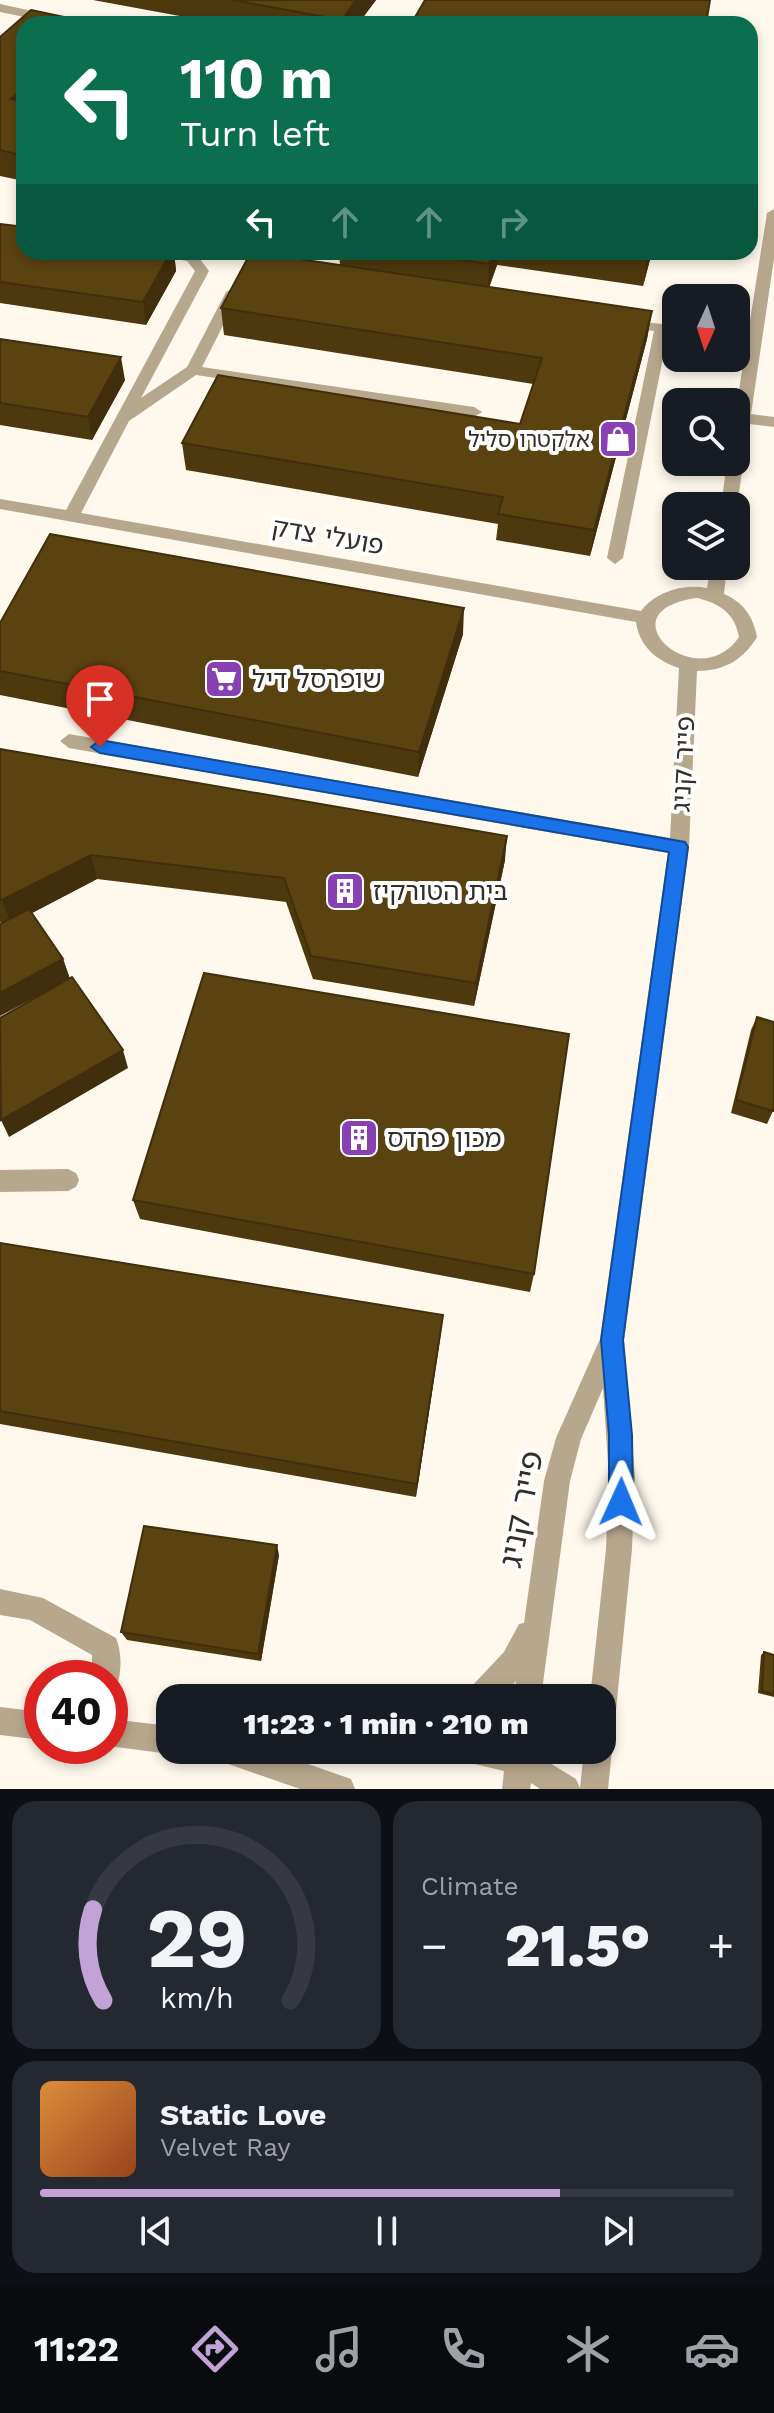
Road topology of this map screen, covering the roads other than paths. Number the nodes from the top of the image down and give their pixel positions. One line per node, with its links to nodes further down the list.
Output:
1 (5, 0): 2 (street)
2 (0, 6): 3 (street)
3 (41, 16)
4 (774, 213): 10 (street)
5 (194, 260): 15 (street)
6 (243, 272): 12 (street)
7 (616, 322): 8 (street)
8 (662, 328)
9 (750, 341): 10 (street)
10 (754, 342): 13 (street)
11 (662, 359): 20 (street)
12 (193, 370): 14 (street); 15 (street)
13 (747, 388)
14 (474, 412)
15 (123, 418): 19 (street)
16 (750, 419): 17 (street)
17 (774, 422)
18 (0, 504): 19 (street, פועלי צדק)
19 (70, 517): 23 (street, פועלי צדק)
20 (615, 558)
21 (717, 580): 22 (street)
22 (715, 596): 23 (street); 24 (street)
23 (646, 618): 24 (street)
24 (688, 663): 26 (street, פייר קניג)
25 (69, 741): 26 (street)
26 (679, 847): 29 (street, פייר קניג)
27 (68, 1180): 28 (street)
28 (0, 1181)
29 (612, 1340): 31 (street, פייר קניג); 35 (street, פייר קניג)
30 (0, 1602): 32 (street)
31 (537, 1616): 33 (street); 34 (street, פייר קניג)
32 (106, 1660)
33 (496, 1684)
34 (529, 1684)
35 (605, 1684)
36 (0, 1721): 37 (street)
37 (24, 1724)
38 (128, 1735): 39 (street)
39 (156, 1738)
40 (268, 1764): 44 (street)
41 (519, 1764): 45 (street)
42 (532, 1764): 46 (street)
43 (597, 1764): 47 (street)
44 (341, 1789)
45 (516, 1789)
46 (566, 1789)
47 (594, 1789)

